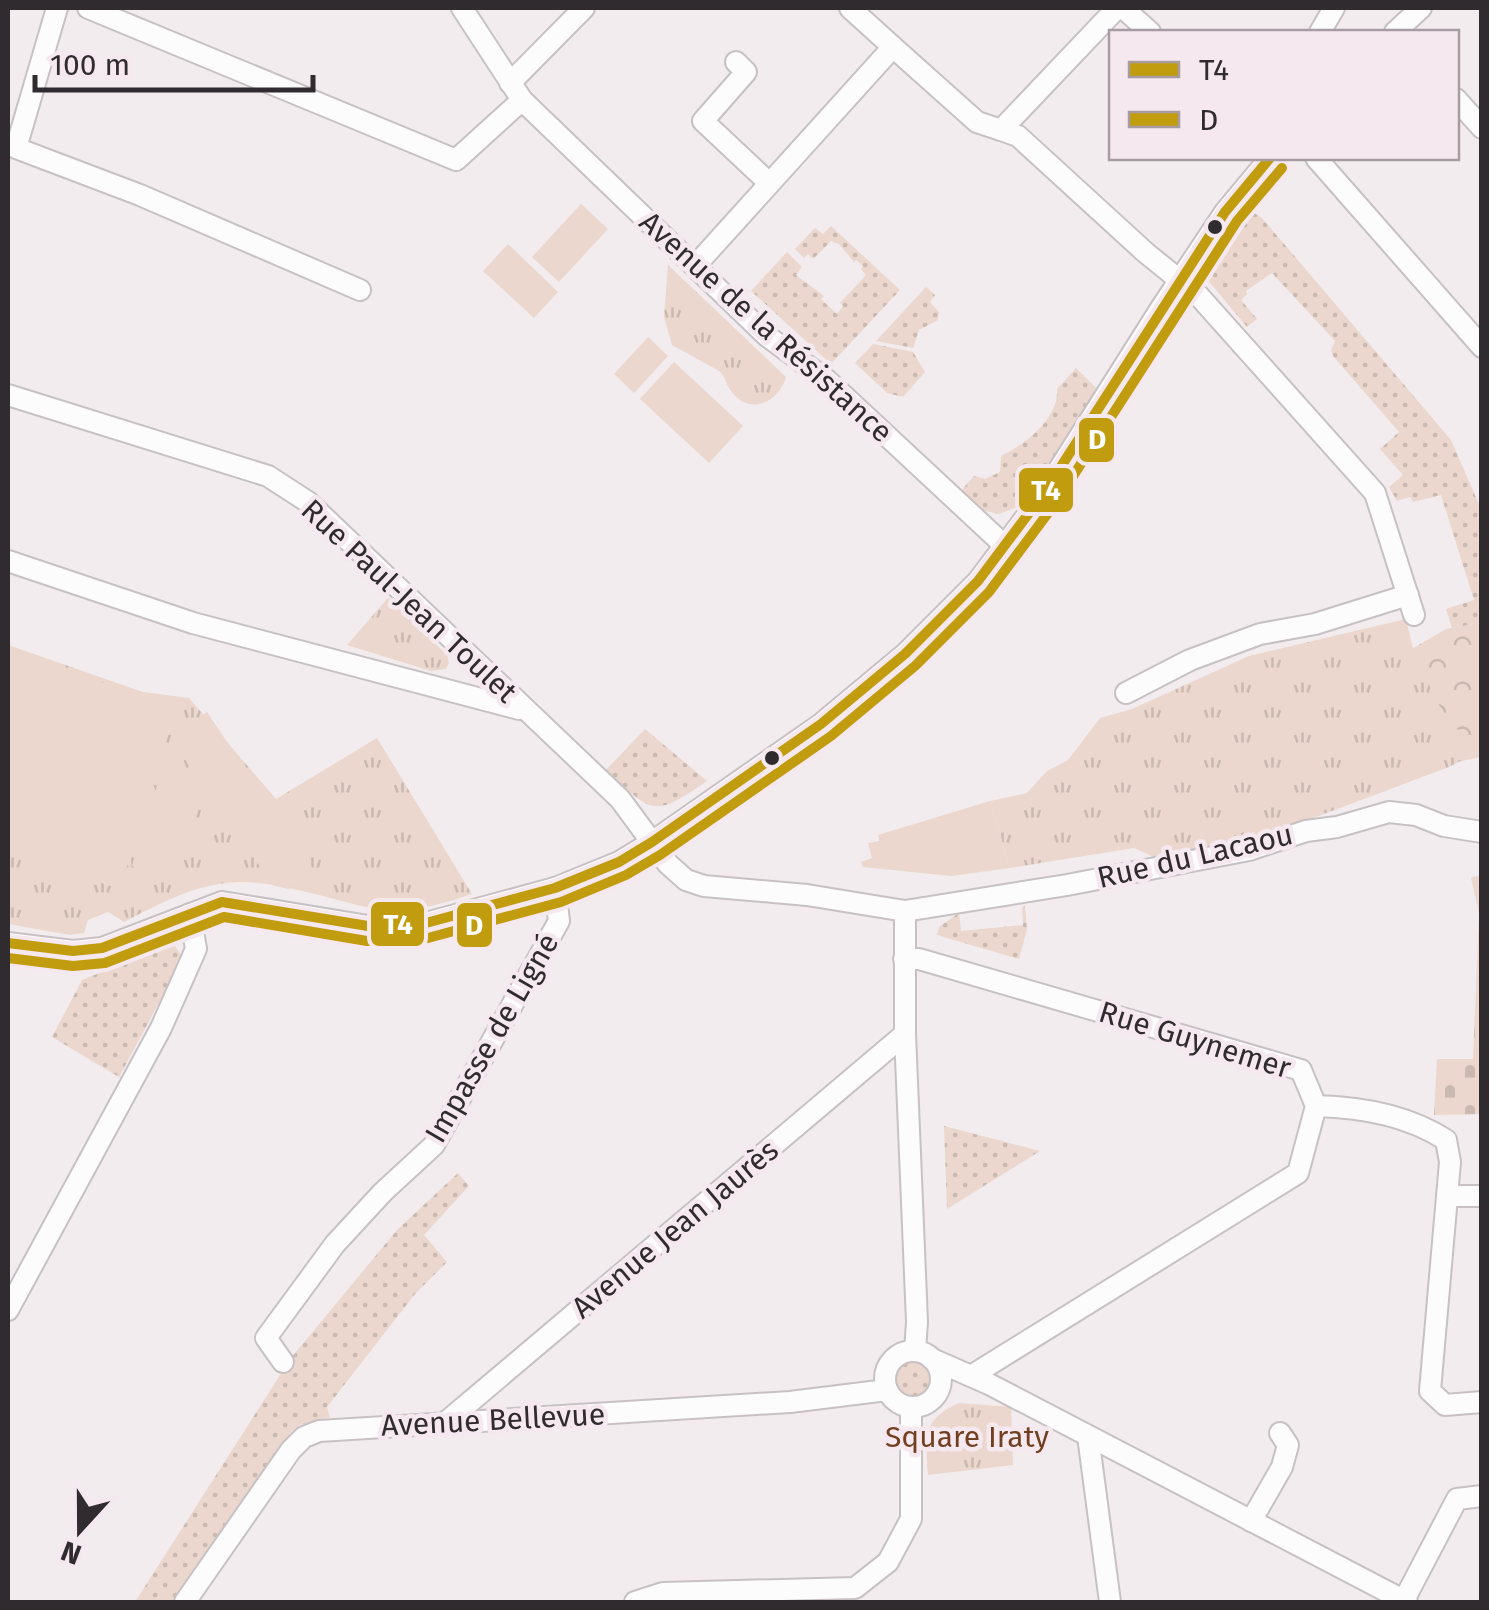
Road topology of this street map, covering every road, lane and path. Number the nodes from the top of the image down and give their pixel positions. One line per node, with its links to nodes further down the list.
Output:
1 (57, 8): 23 (street)
2 (88, 8): 14 (street)
3 (462, 8): 14 (street, Avenue de la Résistance)
4 (584, 8): 14 (street)
5 (850, 8): 12 (street)
6 (1120, 8): 9 (street); 17 (street)
7 (1334, 8): 10 (street)
8 (1421, 8): 11 (street)
9 (1148, 30)
10 (1321, 30)
11 (1399, 30)
12 (893, 47): 17 (street); 20 (street)
13 (736, 62): 20 (street)
14 (516, 92): 21 (street, Avenue de la Résistance)
15 (1459, 102): 16 (street)
16 (1482, 128)
17 (1001, 130): 22 (street)
18 (1268, 160): 22 (street)
19 (1318, 160): 24 (street)
20 (768, 182): 21 (street)
21 (696, 265): 26 (street, Avenue de la Résistance)
22 (1180, 279): 26 (street); 28 (street)
23 (360, 290)
24 (1482, 346)
25 (8, 395): 29 (street, Rue Paul-Jean Toulet)
26 (1004, 545): 31 (street)
27 (8, 561): 29 (street)
28 (1126, 692)
29 (525, 711): 31 (street, Rue Paul-Jean Toulet)
30 (1482, 832): 33 (street, Rue du Lacaou)
31 (652, 842): 32 (street); 33 (street, Rue Paul-Jean Toulet)
32 (556, 888): 34 (street); 43 (street, Impasse de Ligné)
33 (905, 911): 36 (street)
34 (190, 914): 35 (street); 41 (street)
35 (8, 942)
36 (904, 959): 37 (street); 38 (street, Rue Guynemer)
37 (905, 1034): 42 (street); 49 (street, Avenue Jean Jaurès)
38 (1316, 1106): 39 (street); 44 (street, Rue Guynemer)
39 (1447, 1196): 40 (street); 47 (street)
40 (1482, 1196)
41 (8, 1310)
42 (924, 1355): 44 (street); 45 (street); 46 (street)
43 (284, 1362)
44 (981, 1380): 46 (street); 51 (street)
45 (887, 1390): 48 (street); 49 (street, Avenue Bellevue)
46 (936, 1394): 48 (street)
47 (1482, 1402)
48 (911, 1406): 56 (street)
49 (445, 1423): 55 (street, Avenue Bellevue)
50 (1280, 1433): 53 (street)
51 (1088, 1436): 53 (street); 57 (street)
52 (1482, 1496): 54 (street)
53 (1251, 1521): 54 (street)
54 (1406, 1601)
55 (185, 1602)
56 (634, 1602)
57 (1110, 1602)

